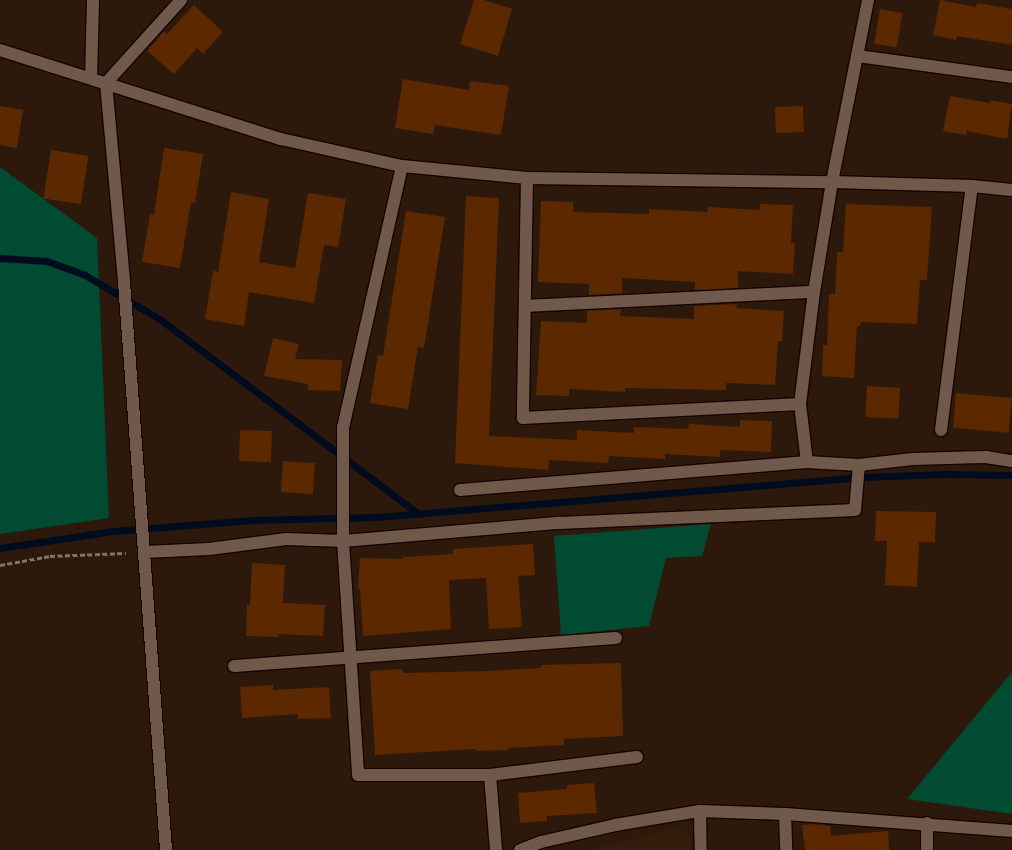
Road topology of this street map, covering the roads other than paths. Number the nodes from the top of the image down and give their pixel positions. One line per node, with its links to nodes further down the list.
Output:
1 (93, 0): 7 (street)
2 (181, 0): 8 (street)
3 (868, 0): 5 (street)
4 (0, 50): 7 (street)
5 (858, 56): 6 (street); 11 (street)
6 (1012, 77)
7 (91, 78): 8 (street)
8 (106, 83): 9 (street); 23 (street)
9 (402, 166): 10 (street); 22 (street)
10 (527, 178): 11 (street); 15 (street)
11 (832, 182): 12 (street); 14 (street)
12 (972, 186): 13 (street); 17 (street)
13 (1012, 190)
14 (814, 292): 15 (street); 16 (street)
15 (525, 306): 16 (street)
16 (800, 404): 18 (street)
17 (941, 430)
18 (806, 462): 20 (street); 21 (street)
19 (1012, 462): 20 (street)
20 (859, 466): 22 (street)
21 (460, 490)
22 (343, 537): 23 (street); 25 (street)
23 (144, 548): 33 (street)
24 (616, 638): 25 (street)
25 (350, 658): 26 (street); 28 (street)
26 (234, 666)
27 (637, 757): 28 (street)
28 (490, 775): 34 (street)
29 (700, 811): 30 (street); 35 (street); 36 (street)
30 (785, 814): 31 (street); 37 (street)
31 (927, 823): 32 (street); 38 (street)
32 (1012, 831)
33 (166, 850)
34 (496, 850)
35 (520, 850)
36 (701, 850)
37 (786, 850)
38 (927, 850)

